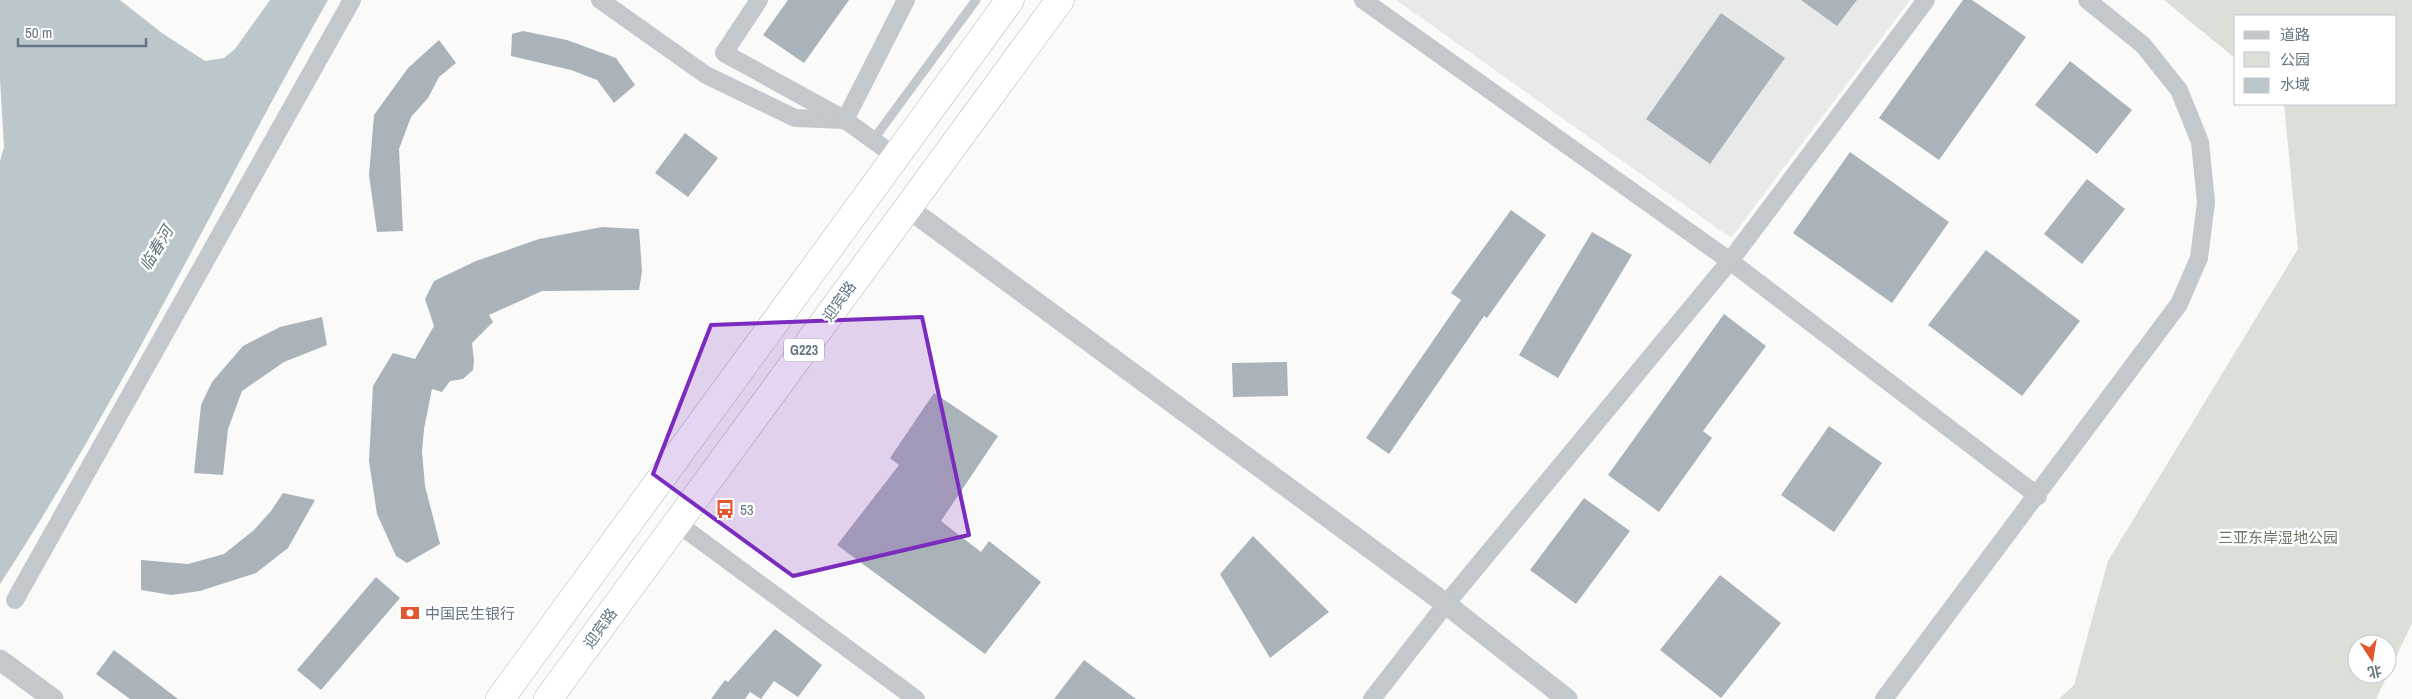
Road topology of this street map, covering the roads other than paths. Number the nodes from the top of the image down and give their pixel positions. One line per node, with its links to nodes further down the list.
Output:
1 (352, 0): 20 (street)
2 (600, 0): 12 (street)
3 (759, 0): 11 (street)
4 (906, 0): 13 (street)
5 (976, 0): 14 (lane)
6 (1060, 0): 16 (highway, 迎宾路 / G223)
7 (1363, 0): 17 (street)
8 (1926, 0): 17 (street)
9 (2087, 0): 18 (street)
10 (1009, 1): 15 (highway, G223)
11 (724, 53): 12 (street); 13 (street)
12 (706, 75): 13 (street)
13 (844, 120): 14 (street)
14 (873, 140): 15 (street)
15 (895, 156): 24 (highway, G223)
16 (908, 208): 19 (highway, 迎宾路 / G223); 21 (street)
17 (1730, 261): 18 (street); 21 (street)
18 (2038, 496): 29 (street)
19 (677, 523): 25 (highway, 迎宾路 / G223); 26 (street)
20 (15, 600)
21 (1446, 604): 27 (street); 28 (street)
22 (0, 660): 23 (street)
23 (53, 699)
24 (500, 699)
25 (548, 699)
26 (916, 699)
27 (1372, 699)
28 (1567, 699)
29 (1884, 699)

